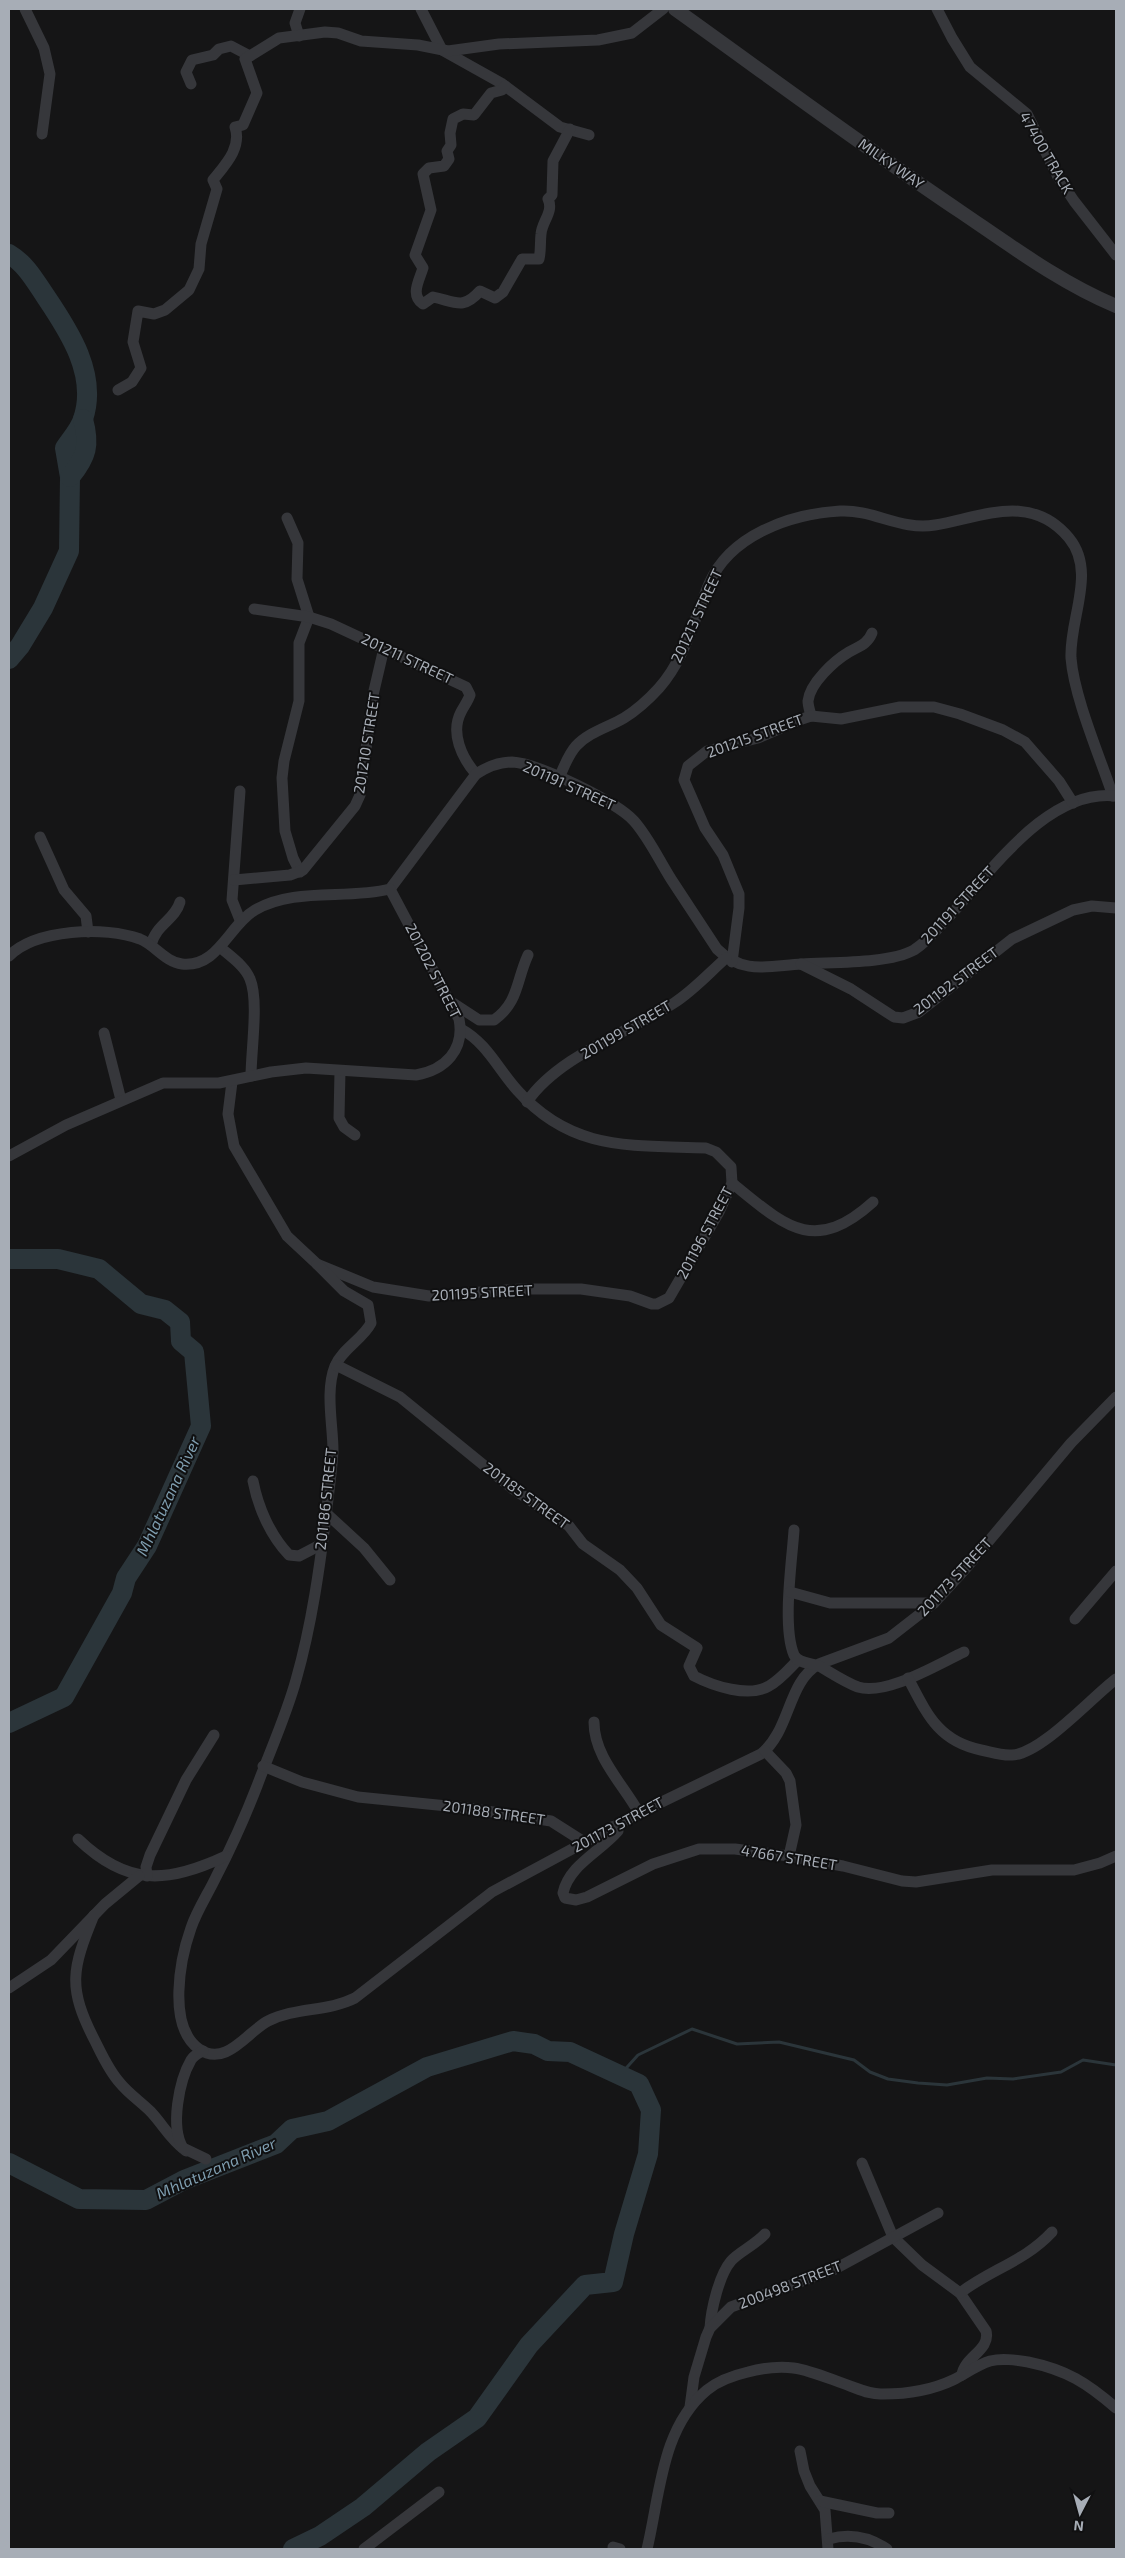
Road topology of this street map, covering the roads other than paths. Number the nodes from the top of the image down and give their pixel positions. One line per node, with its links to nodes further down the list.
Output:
1 (26, 9): 13 (street)
2 (300, 9): 7 (street)
3 (421, 9): 8 (street)
4 (663, 9): 8 (street)
5 (674, 9): 16 (street, MILKY WAY)
6 (938, 9): 15 (street, 47400 TRACK)
7 (299, 36): 8 (street); 9 (street)
8 (442, 50): 11 (street)
9 (250, 56): 10 (street); 17 (street)
10 (191, 84)
11 (506, 86): 12 (street); 12 (street)
12 (570, 129): 14 (street)
13 (42, 134)
14 (588, 135)
15 (1116, 255)
16 (1116, 306)
17 (118, 390)
18 (287, 518): 20 (street)
19 (254, 609): 20 (street, 201211 STREET)
20 (309, 617): 22 (street, 201211 STREET); 30 (street)
21 (872, 633): 23 (street)
22 (384, 648): 24 (street, 201211 STREET); 30 (street, 201210 STREET)
23 (811, 716): 28 (street, 201215 STREET); 41 (street, 201215 STREET)
24 (476, 774): 25 (street, 201191 STREET); 32 (street)
25 (559, 778): 27 (street, 201213 STREET); 41 (street, 201191 STREET)
26 (240, 791): 31 (street)
27 (1115, 796): 28 (street, 201191 STREET)
28 (1073, 803): 42 (street, 201191 STREET)
29 (40, 837): 36 (street)
30 (300, 872): 31 (street)
31 (234, 880): 35 (street)
32 (390, 889): 35 (street); 43 (street, 201202 STREET)
33 (180, 902): 37 (street)
34 (1116, 908): 42 (street, 201192 STREET)
35 (240, 920): 38 (street)
36 (88, 932): 37 (street); 40 (street)
37 (151, 945): 38 (street)
38 (221, 948): 47 (street)
39 (528, 955): 43 (street)
40 (9, 956)
41 (729, 960): 42 (street, 201191 STREET); 50 (street, 201199 STREET)
42 (801, 964)
43 (452, 1002): 44 (street, 201202 STREET)
44 (461, 1029): 46 (street, 201202 STREET); 50 (street, 201196 STREET)
45 (104, 1033): 49 (street)
46 (340, 1071): 47 (street, 201202 STREET); 51 (street)
47 (251, 1076): 48 (street, 201202 STREET)
48 (232, 1082): 49 (street, 201202 STREET); 55 (street, 201195 STREET)
49 (121, 1100): 52 (street, 201202 STREET)
50 (527, 1102): 53 (street, 201196 STREET)
51 (355, 1135)
52 (9, 1156)
53 (732, 1183): 54 (street); 56 (street, 201196 STREET)
54 (873, 1202)
55 (317, 1264): 56 (street, 201195 STREET); 57 (street)
56 (675, 1290)
57 (336, 1365): 60 (street, 201186 STREET); 69 (street, 201185 STREET)
58 (1116, 1397): 66 (street, 201173 STREET)
59 (253, 1481): 62 (street)
60 (326, 1513): 62 (street, 201186 STREET); 64 (street)
61 (794, 1530): 65 (street)
62 (322, 1544): 76 (street, 201186 STREET)
63 (1116, 1571): 67 (street)
64 (390, 1580)
65 (790, 1592): 66 (street); 69 (street)
66 (934, 1602): 70 (street, 201173 STREET)
67 (1076, 1619)
68 (964, 1652): 71 (street)
69 (798, 1660): 70 (street)
70 (816, 1665): 71 (street); 75 (street, 201173 STREET)
71 (908, 1678): 72 (street)
72 (1116, 1679)
73 (594, 1722): 77 (street)
74 (214, 1735): 84 (street)
75 (765, 1751): 77 (street, 201173 STREET); 82 (street)
76 (263, 1766): 80 (street, 201188 STREET); 81 (street, 201186 STREET)
77 (639, 1813): 78 (street, 201173 STREET)
78 (612, 1827): 80 (street, 201173 STREET); 82 (street, 47667 STREET)
79 (78, 1838): 84 (street)
80 (584, 1842): 87 (street, 201173 STREET)
81 (226, 1856): 84 (street); 87 (street, 201186 STREET)
82 (789, 1856): 83 (street, 47667 STREET)
83 (1116, 1856)
84 (143, 1876): 85 (street)
85 (94, 1915): 86 (street); 88 (street)
86 (9, 1988)
87 (204, 2051): 88 (street)
88 (186, 2151): 89 (street)
89 (206, 2160)
90 (862, 2163): 94 (street)
91 (938, 2213): 94 (street, 200498 STREET)
92 (1052, 2232): 95 (street)
93 (765, 2234): 96 (street)
94 (893, 2237): 95 (street); 96 (street, 200498 STREET)
95 (960, 2293): 97 (street)
96 (710, 2328): 98 (street, 200498 STREET)
97 (962, 2375): 98 (street); 99 (street)
98 (690, 2407): 107 (street)
99 (1116, 2408)
100 (800, 2451): 102 (street)
101 (439, 2492): 106 (street)
102 (820, 2501): 103 (street); 104 (street)
103 (889, 2513)
104 (828, 2544): 105 (street)
105 (887, 2548)
106 (364, 2549)
107 (647, 2549)

